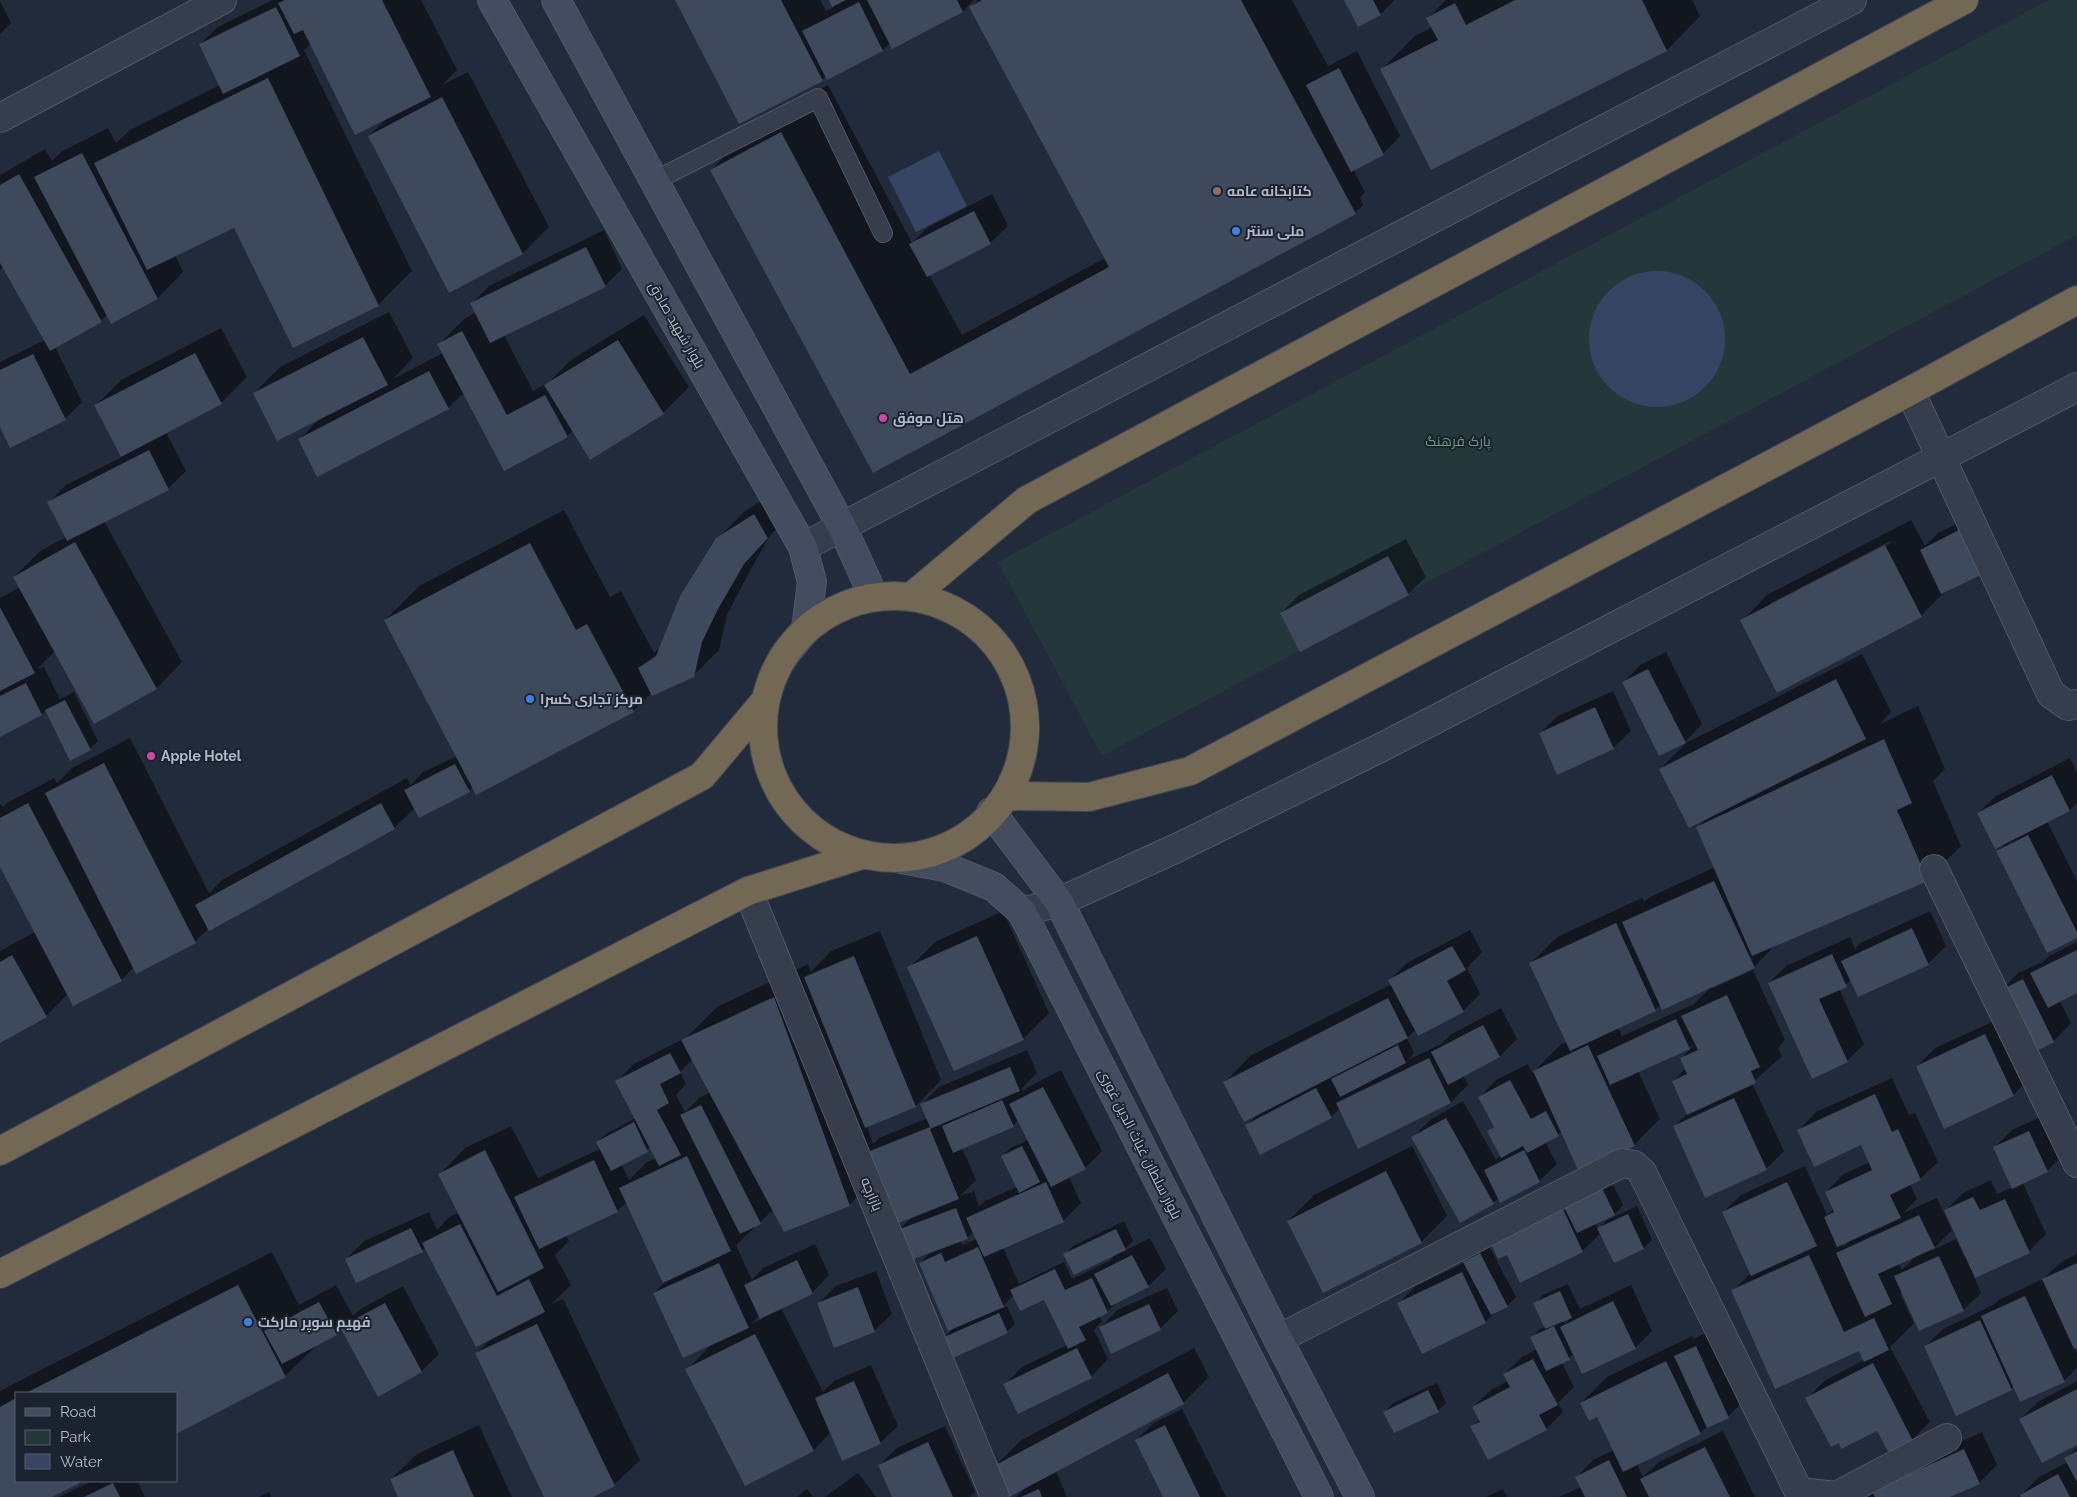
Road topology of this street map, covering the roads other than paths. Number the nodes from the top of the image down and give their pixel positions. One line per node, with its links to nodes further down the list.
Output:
1 (222, 0): 6 (street)
2 (492, 0): 14 (street, بلوار شهید صادق)
3 (556, 0): 7 (street)
4 (1852, 0): 13 (street)
5 (1964, 0): 16 (highway)
6 (0, 118)
7 (654, 181): 8 (lane); 13 (street)
8 (883, 233)
9 (2077, 300): 11 (highway)
10 (2077, 387): 12 (street)
11 (1910, 391): 12 (street); 20 (highway)
12 (1942, 457): 19 (street); 25 (street)
13 (842, 527): 14 (street); 15 (street)
14 (803, 547): 17 (street, بلوار شهید صادق)
15 (874, 597): 16 (highway); 17 (highway)
16 (912, 597): 20 (highway)
17 (783, 657): 18 (highway)
18 (765, 701): 21 (highway); 27 (highway)
19 (2077, 704)
20 (999, 804): 22 (highway); 25 (street)
21 (862, 855): 22 (highway); 24 (highway)
22 (901, 859): 26 (street, بلوار سلطان غیاث الدین غوری)
23 (1934, 869): 28 (street)
24 (748, 891): 29 (highway); 32 (street, بازارچه)
25 (1059, 902): 26 (street); 30 (street)
26 (1022, 912): 33 (street, بلوار سلطان غیاث الدین غوری)
27 (0, 1152)
28 (2077, 1163)
29 (0, 1274)
30 (1278, 1339): 31 (street); 34 (street)
31 (1947, 1438)
32 (995, 1497)
33 (1319, 1497)
34 (1360, 1497)

